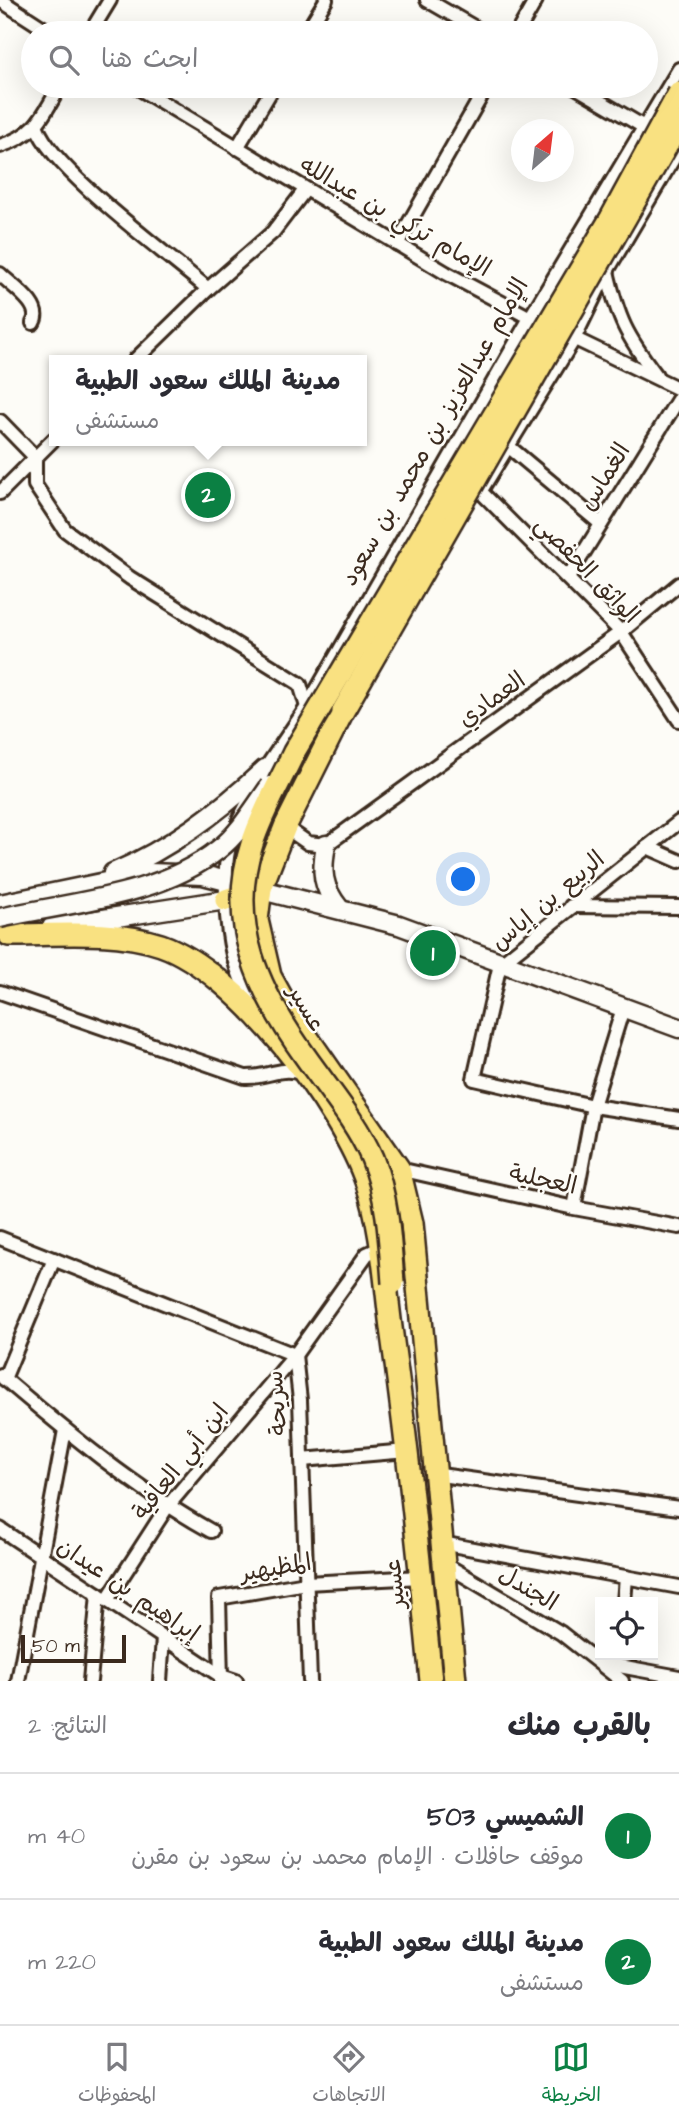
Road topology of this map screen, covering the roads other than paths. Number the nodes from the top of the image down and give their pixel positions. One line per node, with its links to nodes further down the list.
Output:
1 (0, 0): 6 (street)
2 (110, 0): 7 (street)
3 (326, 0): 8 (street)
4 (427, 0): 9 (street)
5 (536, 0): 10 (street)
6 (32, 21)
7 (97, 21)
8 (313, 21)
9 (463, 21)
10 (524, 21)
11 (679, 69): 20 (street, الإمام عبدالعزيز بن محمد بن سعود)
12 (679, 93): 48 (main road, الإمام عبدالعزيز بن محمد بن سعود, bridge)
13 (53, 98): 19 (street)
14 (155, 98): 22 (street, الإمام تركي بن عبدالله)
15 (267, 98): 22 (street)
16 (480, 98): 25 (street)
17 (594, 98): 20 (street)
18 (679, 124): 52 (main road, bridge)
19 (37, 127): 21 (street); 28 (street)
20 (644, 127): 29 (street, الإمام عبدالعزيز بن محمد بن سعود)
21 (0, 146)
22 (237, 148): 24 (street, الإمام تركي بن عبدالله)
23 (679, 149): 26 (street)
24 (305, 190): 25 (street, الإمام تركي بن عبدالله); 28 (street)
25 (397, 244): 29 (street, الإمام تركي بن عبدالله)
26 (607, 271): 31 (street); 33 (street)
27 (0, 274): 30 (street)
28 (208, 289): 32 (street)
29 (530, 318): 31 (street, الإمام تركي بن عبدالله); 46 (street, الإمام عبدالعزيز بن محمد بن سعود)
30 (33, 323)
31 (574, 339): 33 (street, الإمام تركي بن عبدالله); 37 (street)
32 (140, 355)
33 (658, 378): 34 (street, الإمام تركي بن عبدالله)
34 (679, 388)
35 (679, 398): 42 (street, الغماس)
36 (0, 421): 39 (street)
37 (511, 441): 40 (street); 42 (street)
38 (49, 444): 39 (street)
39 (35, 457): 41 (street); 46 (street)
40 (480, 491): 43 (street, الواثق الحفصي); 52 (street)
41 (0, 493)
42 (601, 524): 43 (street, الغماس)
43 (568, 578): 45 (street, الواثق الحفصي)
44 (679, 584): 45 (street, العمادي)
45 (621, 632): 47 (street, الواثق الحفصي); 53 (street, العمادي)
46 (307, 707): 49 (street, الإمام عبدالعزيز بن محمد بن سعود)
47 (679, 720)
48 (294, 752): 63 (street, bridge); 79 (main road, عسير, bridge)
49 (265, 769): 50 (street, الإمام عبدالعزيز بن محمد بن سعود); 56 (street)
50 (238, 822): 58 (street, عسير)
51 (679, 822): 54 (street, الربيع بن إياس)
52 (285, 827): 53 (street); 57 (main road)
53 (326, 845): 62 (street)
54 (647, 847): 55 (street); 60 (street, الربيع بن إياس)
55 (679, 860)
56 (82, 886): 58 (street); 59 (street)
57 (261, 888): 58 (main road); 62 (street); 72 (main road)
58 (225, 891): 63 (street); 67 (street, عسير)
59 (0, 904)
60 (571, 906): 61 (street); 64 (street, الربيع بن إياس)
61 (679, 907)
62 (339, 908): 64 (street)
63 (2, 933): 67 (main road)
64 (500, 964): 66 (street); 70 (street, الربيع بن إياس)
65 (0, 992): 69 (street)
66 (623, 1008): 68 (street); 70 (street)
67 (267, 1027): 69 (main road)
68 (679, 1028)
69 (305, 1074): 76 (main road)
70 (593, 1106): 71 (street, الربيع بن إياس); 73 (street)
71 (679, 1119)
72 (399, 1169): 73 (street, العجلية); 84 (main road)
73 (574, 1208): 74 (street, العجلية)
74 (679, 1227)
75 (0, 1238): 77 (street, سريحة)
76 (380, 1248): 78 (street, ابن أبي العافية); 79 (main road)
77 (54, 1259): 78 (street, سريحة); 80 (street)
78 (295, 1355): 83 (street, سريحة); 85 (street, ابن أبي العافية)
79 (395, 1358): 82 (main road, عسير)
80 (2, 1377): 81 (street)
81 (65, 1430): 85 (street); 90 (street)
82 (407, 1451): 83 (street); 91 (main road, عسير)
83 (302, 1460): 93 (street, سريحة)
84 (433, 1474): 86 (street); 89 (main road)
85 (167, 1507): 88 (street); 95 (street, ابن أبي العافية)
86 (679, 1508)
87 (0, 1529): 90 (street, إبراهيم بن عيدان)
88 (211, 1531)
89 (442, 1553): 92 (street); 99 (street, الجندل); 108 (main road)
90 (43, 1558): 95 (street, إبراهيم بن عيدان); 102 (street)
91 (421, 1577): 93 (street, المظيهير); 107 (main road, عسير)
92 (626, 1577): 94 (street); 96 (street)
93 (306, 1583): 101 (street, المظيهير); 106 (street, سريحة)
94 (679, 1587)
95 (102, 1597): 97 (street, إبراهيم بن عيدان); 103 (street, ابن أبي العافية)
96 (624, 1597)
97 (163, 1638): 101 (street, إبراهيم بن عيدان); 104 (street)
98 (620, 1660): 99 (street); 100 (street)
99 (599, 1662): 109 (street, الجندل)
100 (679, 1677)
101 (221, 1679): 105 (street, إبراهيم بن عيدان)
102 (18, 1681)
103 (90, 1681)
104 (160, 1681)
105 (236, 1681)
106 (310, 1681)
107 (430, 1681)
108 (454, 1681)
109 (622, 1681)

